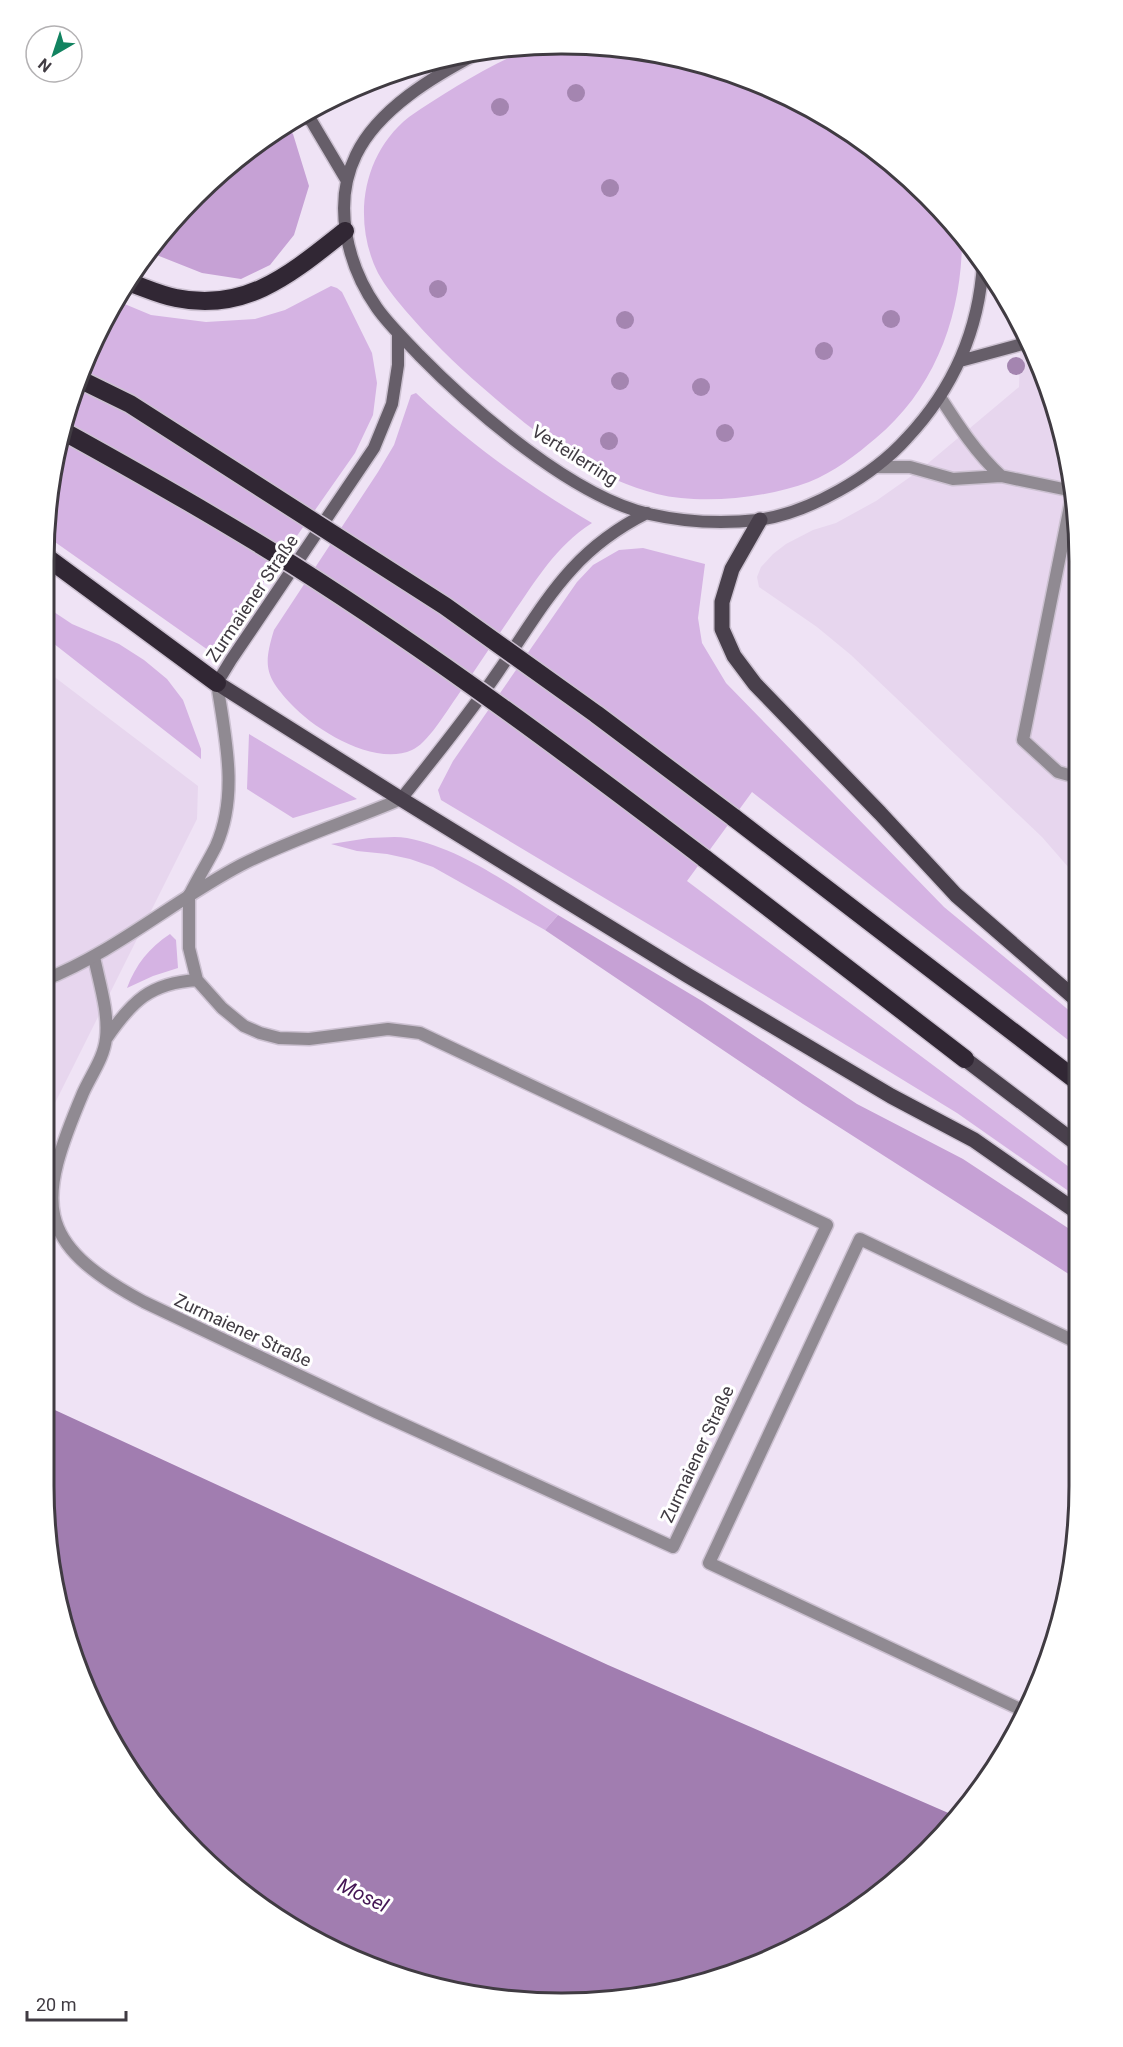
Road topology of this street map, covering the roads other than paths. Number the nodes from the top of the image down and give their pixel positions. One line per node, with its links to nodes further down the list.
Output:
1 (454, 66): 3 (main road, Verteilerring)
2 (311, 121): 3 (main road)
3 (347, 181): 4 (main road, Verteilerring)
4 (345, 231): 6 (highway); 7 (main road, Verteilerring)
5 (981, 278): 9 (main road, Verteilerring)
6 (137, 285)
7 (398, 333): 16 (main road, Verteilerring); 20 (main road, Zurmaiener Straße)
8 (1020, 345): 9 (main road)
9 (960, 361): 11 (main road, Verteilerring)
10 (87, 383): 30 (highway, bridge)
11 (940, 397): 13 (main road, Verteilerring); 14 (street)
12 (70, 434): 29 (highway, bridge)
13 (876, 467): 14 (street); 18 (main road, Verteilerring)
14 (1001, 476): 15 (street)
15 (1064, 487)
16 (647, 513): 18 (main road, Verteilerring); 22 (main road, Zurmaiener Straße)
17 (1067, 518): 21 (street)
18 (760, 519): 27 (main road)
19 (54, 563): 20 (highway)
20 (217, 683): 22 (main road); 23 (street, Zurmaiener Straße)
21 (1069, 775)
22 (400, 799): 23 (street, Zurmaiener Straße); 33 (main road)
23 (189, 895): 24 (street, Zurmaiener Straße); 26 (street, Zurmaiener Straße)
24 (94, 957): 25 (street, Zurmaiener Straße); 28 (street, Zurmaiener Straße)
25 (54, 975)
26 (197, 980): 28 (street, Zurmaiener Straße); 34 (street, Zurmaiener Straße)
27 (1069, 993)
28 (106, 1039): 32 (street, Zurmaiener Straße)
29 (965, 1059): 31 (main road)
30 (1069, 1075)
31 (1069, 1138)
32 (54, 1189)
33 (1069, 1206)
34 (54, 1220)
35 (1069, 1339): 36 (street)
36 (1018, 1708)

